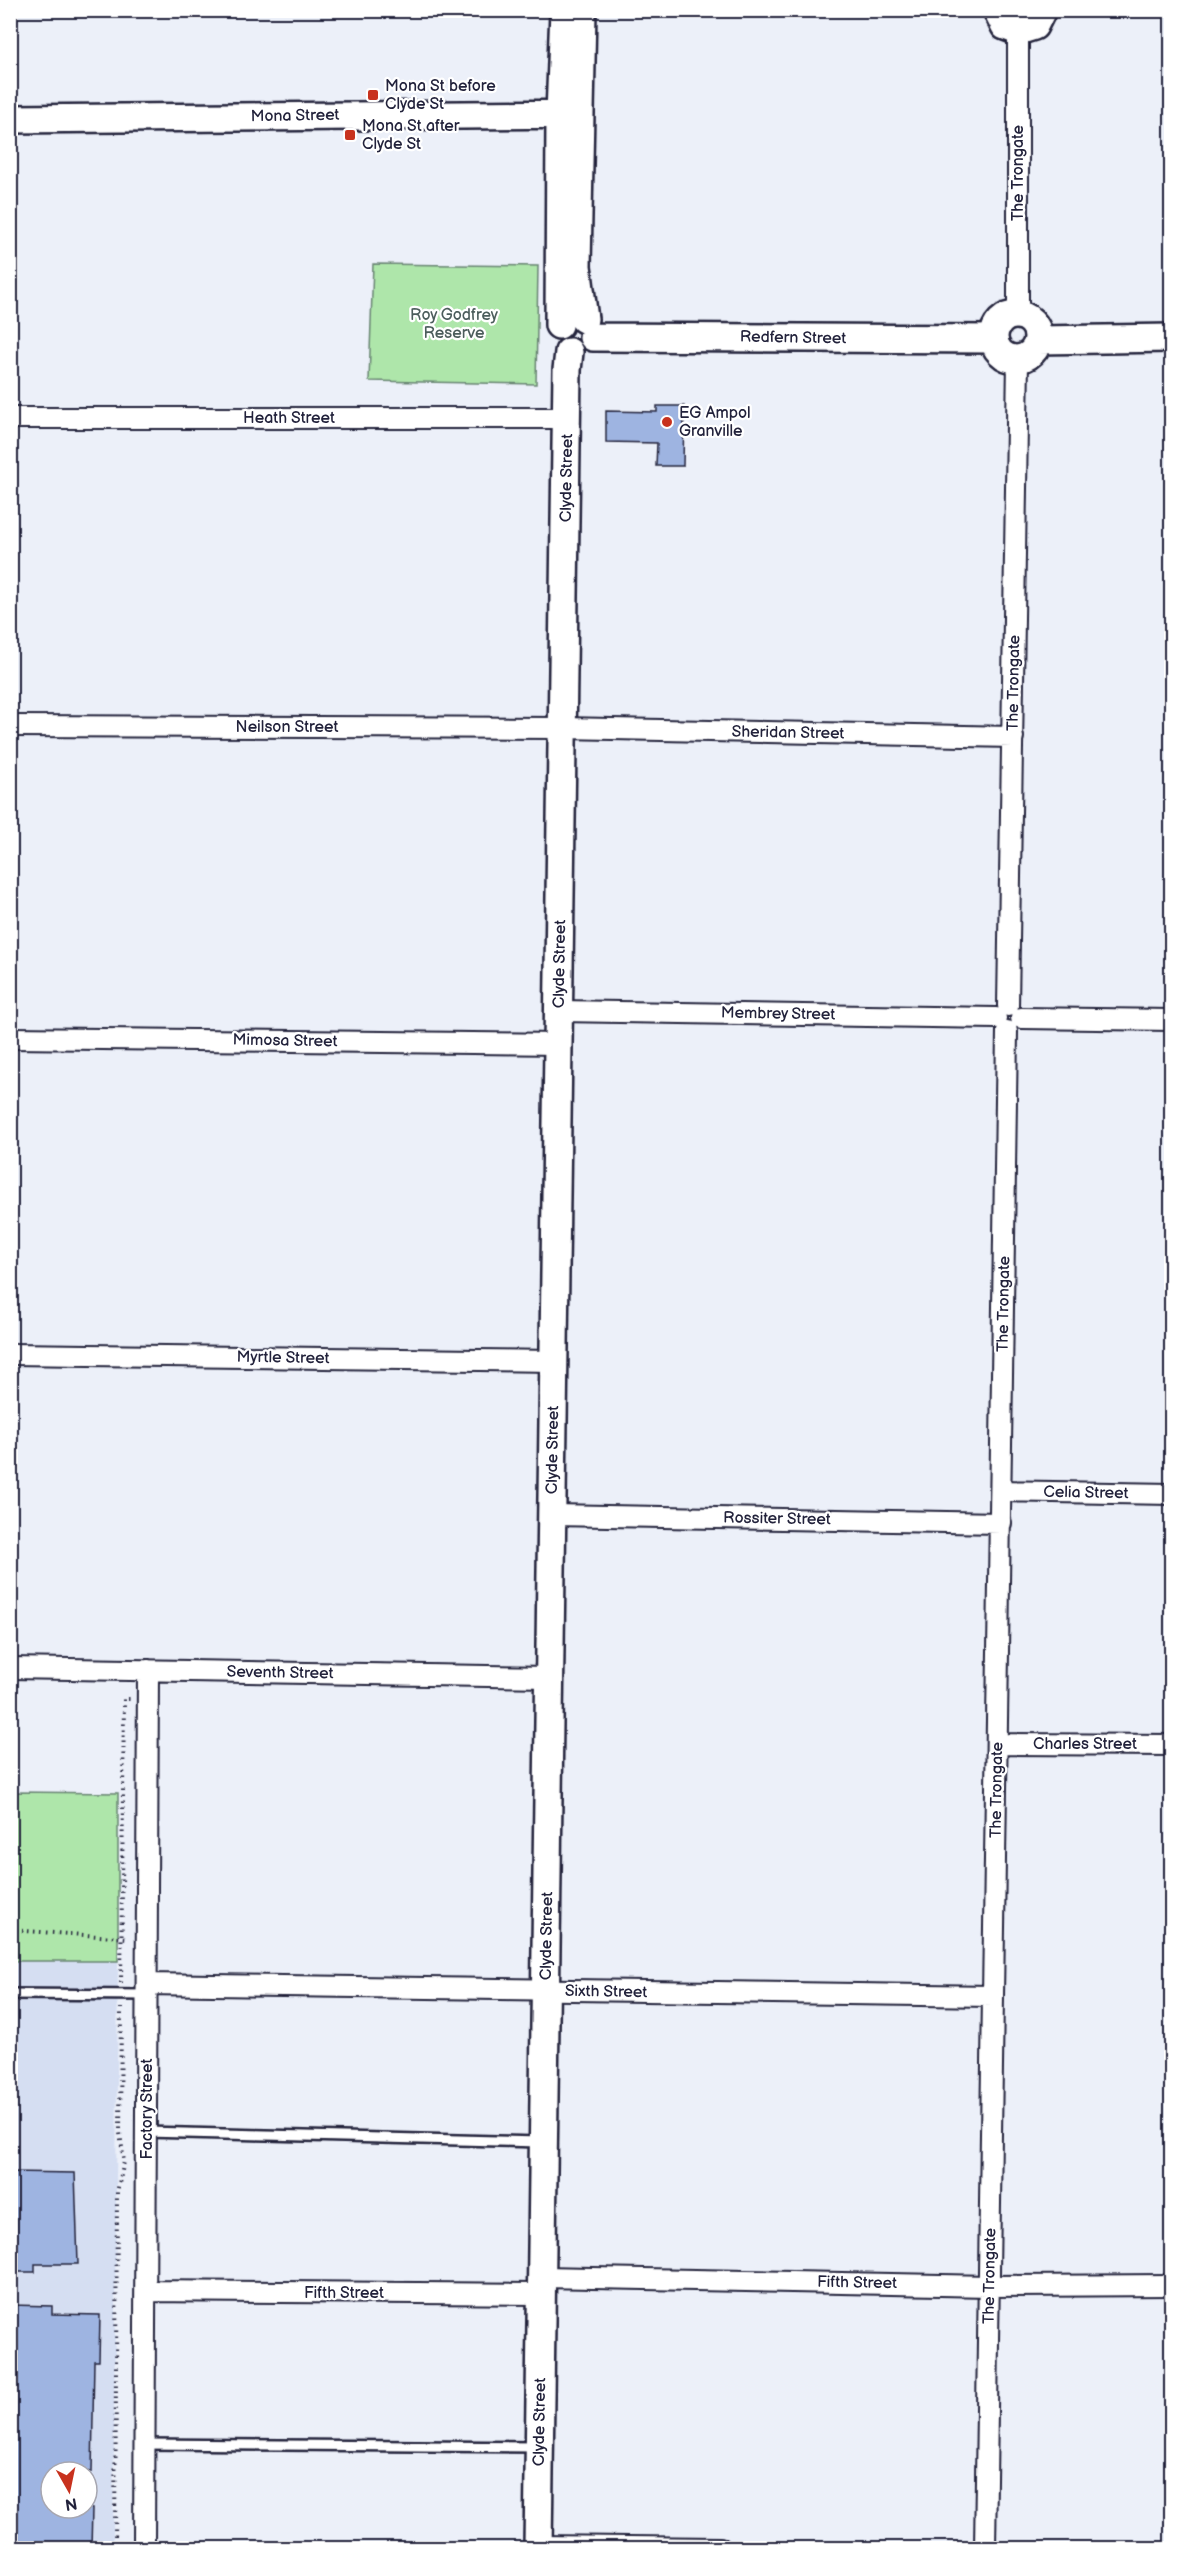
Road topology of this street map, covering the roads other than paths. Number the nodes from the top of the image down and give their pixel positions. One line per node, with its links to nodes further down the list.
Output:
1 (564, 10): 6 (main road)
2 (582, 10): 6 (main road)
3 (996, 10): 5 (main road)
4 (1042, 10): 5 (main road)
5 (1018, 31): 8 (street, The Trongate)
6 (570, 114): 7 (main road, Mona Street); 9 (main road)
7 (10, 119)
8 (1018, 315): 11 (main road); 12 (main road)
9 (579, 327): 11 (main road, Redfern Street); 15 (main road, Clyde Street)
10 (1172, 338): 12 (main road)
11 (994, 339): 13 (main road)
12 (1038, 340): 13 (main road)
13 (1018, 360): 18 (street, The Trongate)
14 (10, 418): 15 (street, Heath Street)
15 (568, 418): 17 (main road, Clyde Street)
16 (10, 726): 17 (street, Neilson Street)
17 (563, 728): 18 (street, Sheridan Street); 19 (main road, Clyde Street)
18 (1013, 737): 20 (street, The Trongate)
19 (559, 1011): 20 (street, Membrey Street); 23 (main road, Clyde Street)
20 (1008, 1018): 21 (street, Membrey Street); 26 (street, The Trongate)
21 (1172, 1020)
22 (10, 1038): 23 (street, Mimosa Street)
23 (559, 1044): 25 (main road, Clyde Street)
24 (10, 1354): 25 (street, Myrtle Street)
25 (555, 1361): 28 (main road, Clyde Street)
26 (1001, 1491): 27 (street, Celia Street); 29 (street, The Trongate)
27 (1172, 1494)
28 (553, 1515): 29 (street, Rossiter Street); 32 (main road, Clyde Street)
29 (1001, 1523): 33 (street, The Trongate)
30 (10, 1668): 31 (street, Seventh Street)
31 (148, 1670): 32 (street, Seventh Street); 35 (street, Factory Street)
32 (550, 1677): 36 (main road, Clyde Street)
33 (998, 1744): 34 (street, Charles Street); 38 (street, The Trongate)
34 (1172, 1745)
35 (147, 1990): 36 (street, Sixth Street); 37 (lane); 39 (street, Factory Street)
36 (546, 1991): 38 (street, Sixth Street); 40 (main road, Clyde Street)
37 (10, 1994)
38 (993, 1996): 43 (street, The Trongate)
39 (146, 2132): 40 (lane); 44 (street, Factory Street)
40 (544, 2142): 42 (main road, Clyde Street)
41 (1172, 2285): 43 (street, Fifth Street)
42 (542, 2286): 43 (street, Fifth Street); 44 (street, Fifth Street); 46 (main road, Clyde Street)
43 (990, 2286): 50 (street, The Trongate)
44 (146, 2291): 45 (street, Factory Street)
45 (145, 2444): 46 (lane); 48 (street, Factory Street)
46 (540, 2447): 47 (main road, Clyde Street)
47 (538, 2547): 49 (street)
48 (144, 2548)
49 (720, 2548)
50 (985, 2548)

